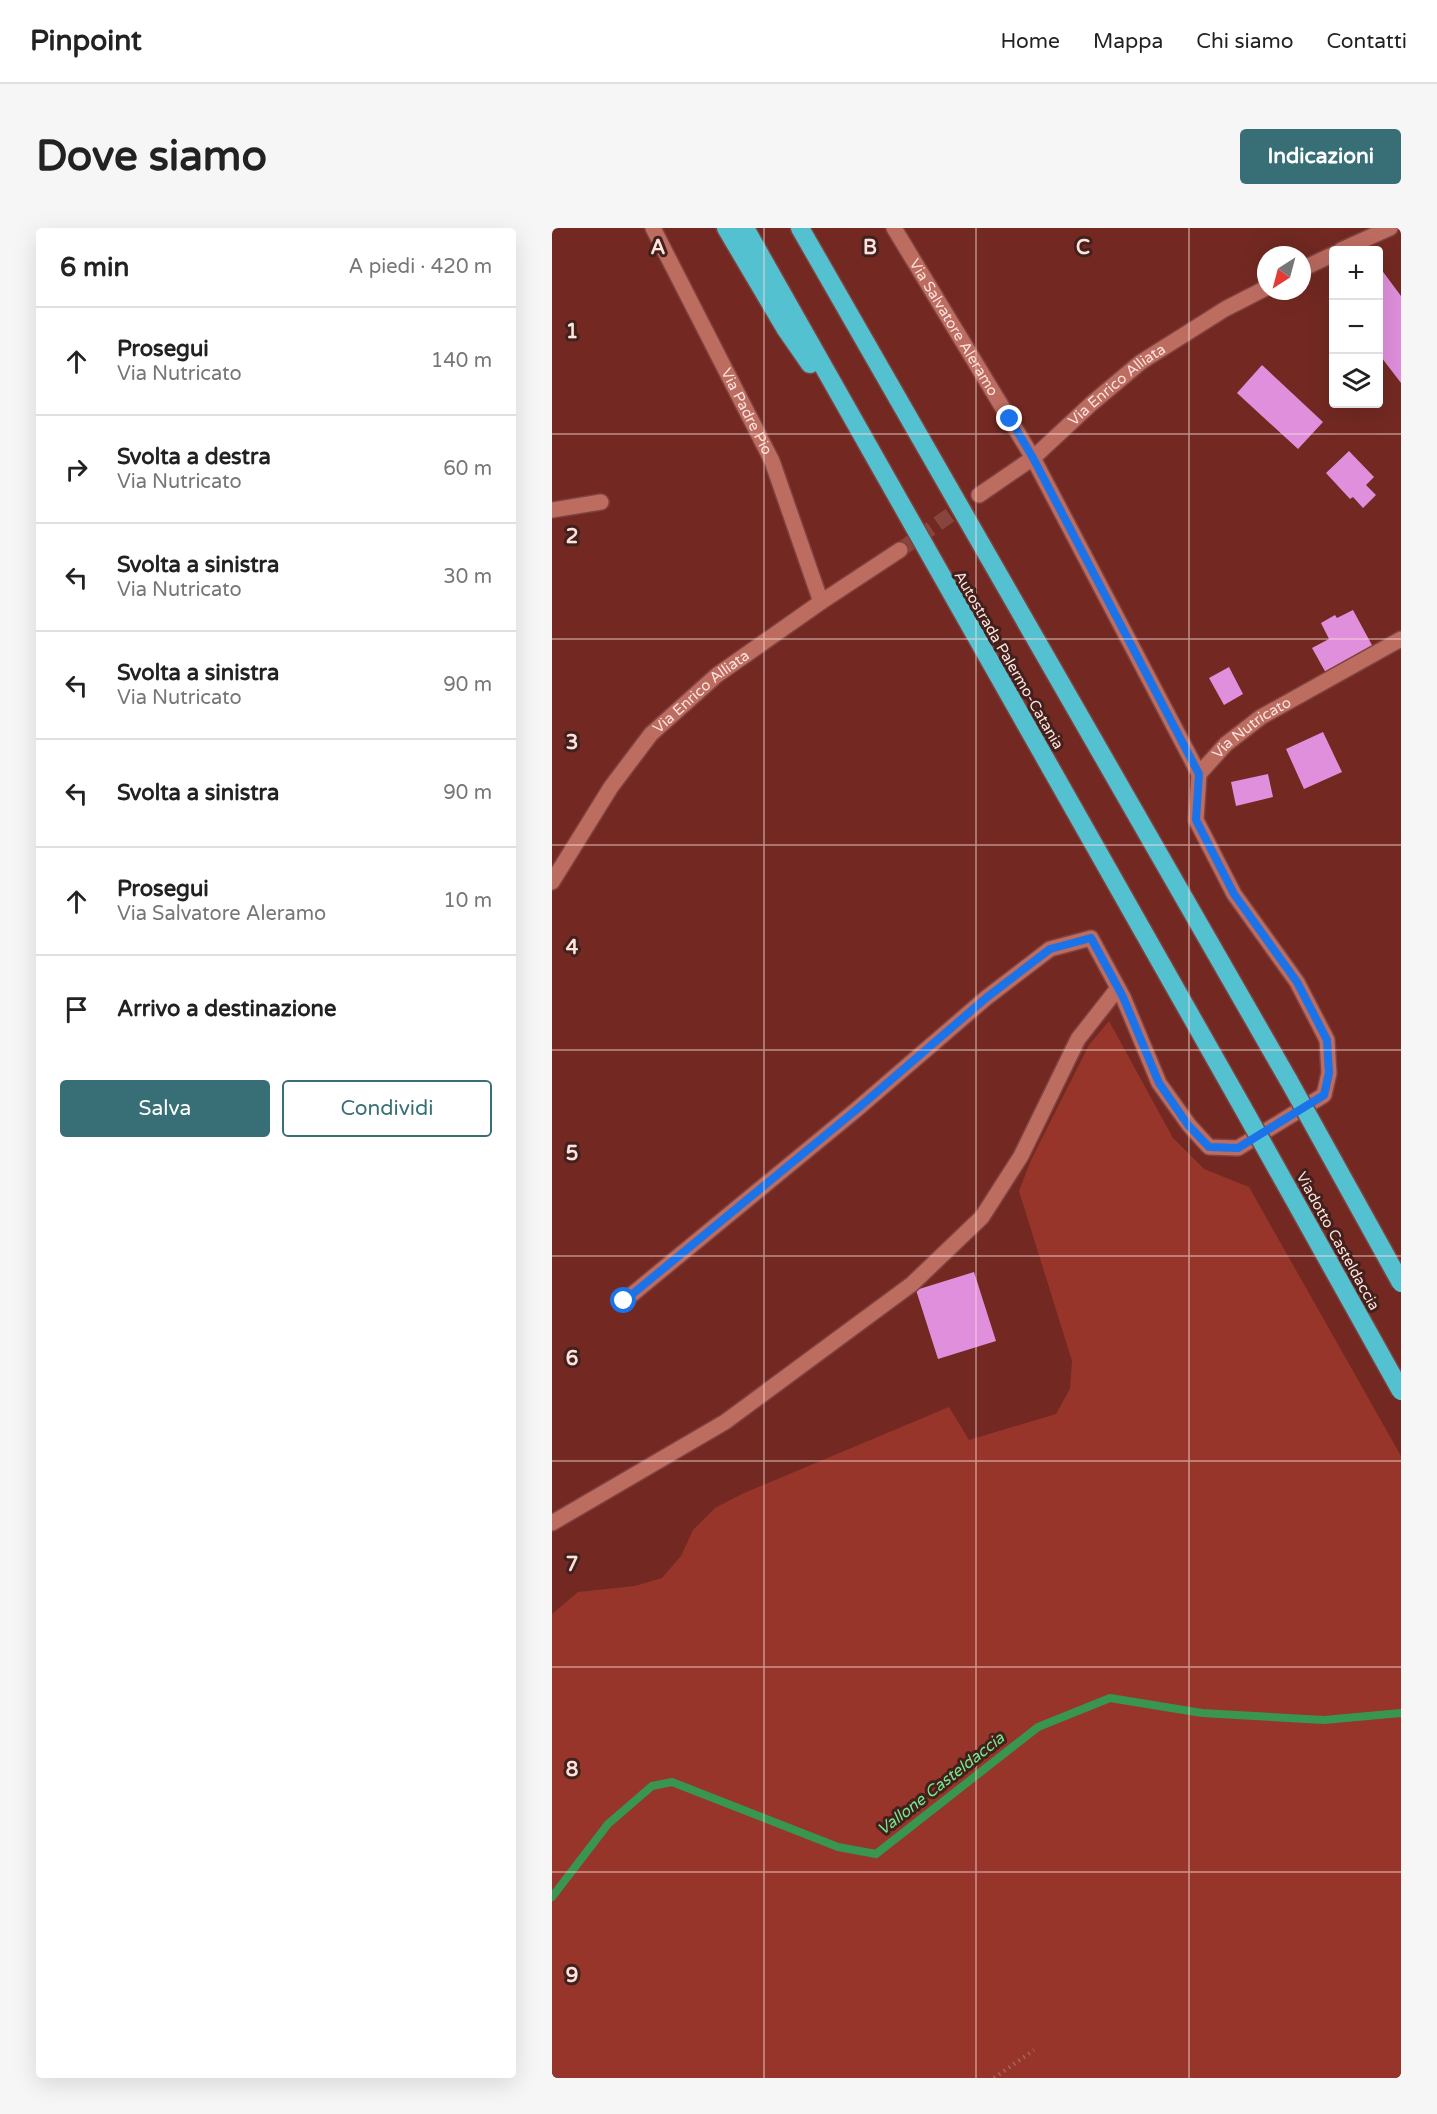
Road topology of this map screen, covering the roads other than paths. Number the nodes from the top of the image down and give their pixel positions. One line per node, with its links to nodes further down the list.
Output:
1 (653, 228): 17 (street, Via Padre Pio)
2 (726, 228): 11 (highway)
3 (745, 228): 11 (highway, Autostrada Palermo-Catania)
4 (802, 228): 23 (highway, bridge)
5 (894, 228): 12 (street, Via Salvatore Aleramo)
6 (1390, 228): 7 (street)
7 (1350, 246)
8 (1329, 256): 9 (street)
9 (1311, 265)
10 (1257, 293): 12 (street, Via Enrico Alliata)
11 (869, 448): 22 (highway, Autostrada Palermo-Catania)
12 (1033, 458): 13 (street, Via Enrico Alliata); 19 (street, Via Salvatore Aleramo)
13 (979, 495)
14 (601, 502): 15 (street)
15 (552, 510)
16 (900, 550): 17 (street, Via Enrico Alliata)
17 (821, 602): 20 (street, Via Enrico Alliata)
18 (1401, 639): 19 (street, Via Nutricato)
19 (1199, 774): 21 (street)
20 (552, 882)
21 (1118, 988): 24 (street); 26 (street)
22 (1243, 1108): 25 (highway, Viadotto Casteldaccia, bridge)
23 (1401, 1283)
24 (624, 1301)
25 (1401, 1391)
26 (552, 1523)

